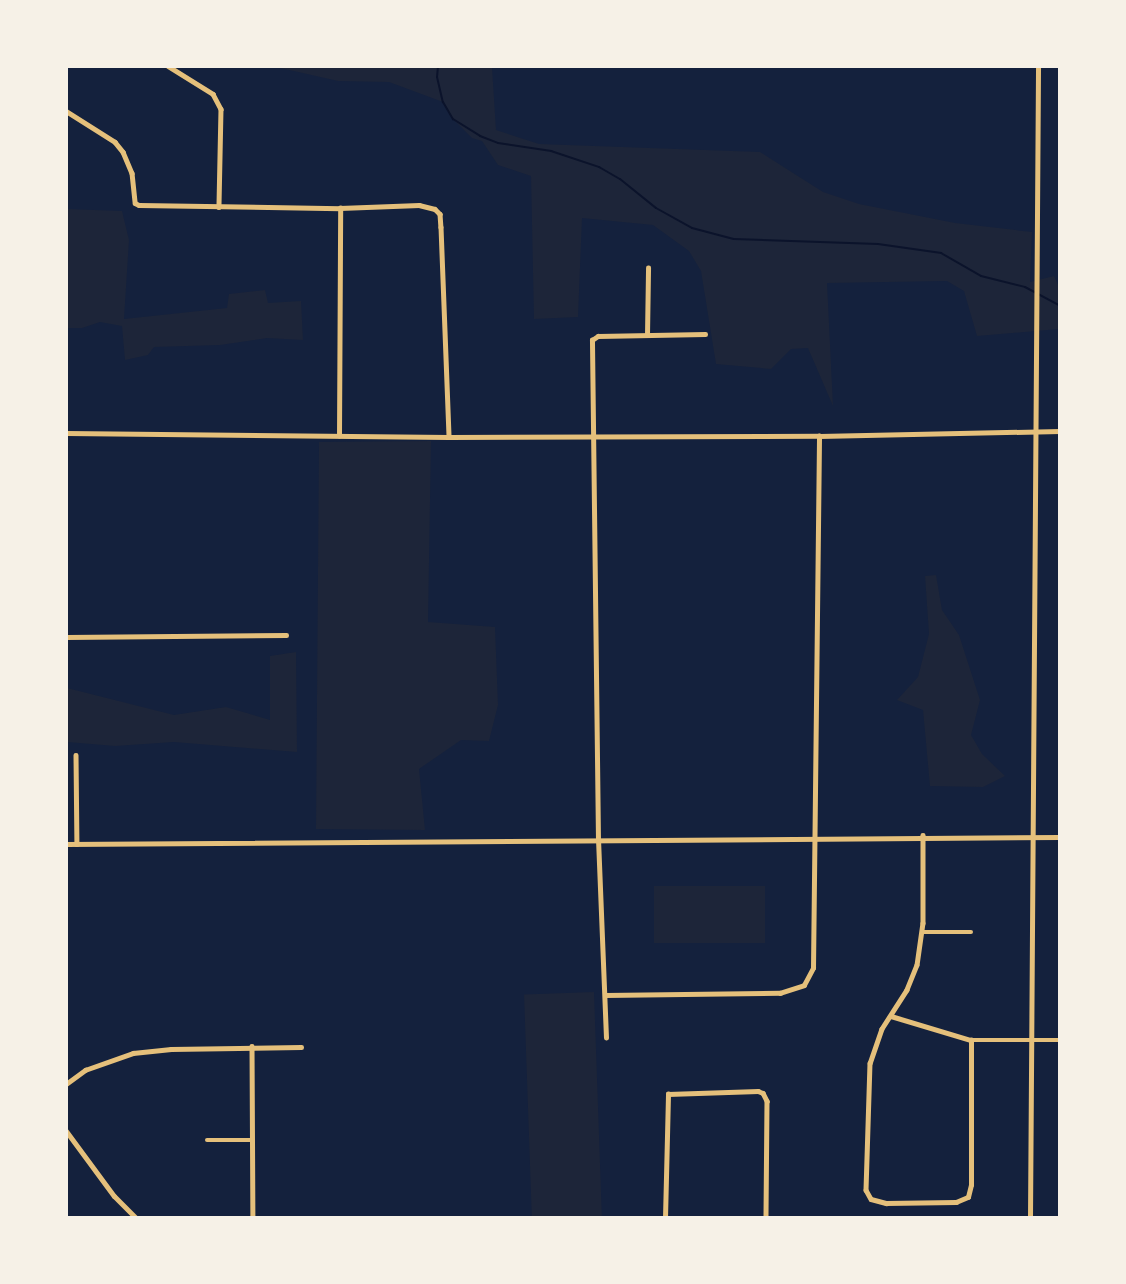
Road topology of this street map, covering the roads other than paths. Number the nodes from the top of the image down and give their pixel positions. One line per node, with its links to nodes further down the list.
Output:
1 (168, 66): 4 (street)
2 (1038, 66): 9 (street)
3 (66, 111): 4 (street)
4 (219, 207): 5 (street)
5 (340, 208): 12 (street); 15 (street)
6 (648, 268): 8 (street)
7 (705, 334): 8 (street)
8 (647, 335): 14 (street)
9 (1034, 431): 10 (main road); 13 (main road); 21 (street)
10 (1059, 431)
11 (66, 433): 12 (main road)
12 (339, 436): 15 (main road)
13 (819, 436): 14 (main road); 20 (street)
14 (591, 437): 15 (main road); 23 (street)
15 (449, 438)
16 (286, 635): 17 (street)
17 (66, 637)
18 (76, 755): 25 (street)
19 (923, 835): 20 (street); 21 (street); 26 (street)
20 (814, 836): 23 (street); 28 (street)
21 (1033, 837): 22 (street); 32 (street)
22 (1059, 837)
23 (598, 841): 25 (street); 28 (street)
24 (66, 844): 25 (street)
25 (77, 844)
26 (923, 932): 27 (street); 29 (street)
27 (971, 932)
28 (605, 995): 30 (street)
29 (891, 1016): 31 (street); 31 (street)
30 (607, 1038)
31 (971, 1040): 32 (street)
32 (1033, 1040): 33 (street); 44 (street)
33 (1059, 1040)
34 (252, 1046): 35 (street); 36 (street); 39 (street)
35 (301, 1046)
36 (66, 1084)
37 (66, 1131): 40 (main road)
38 (207, 1140): 39 (street)
39 (252, 1140): 41 (street)
40 (136, 1217)
41 (253, 1217)
42 (665, 1217): 43 (street)
43 (766, 1217)
44 (1030, 1217)

